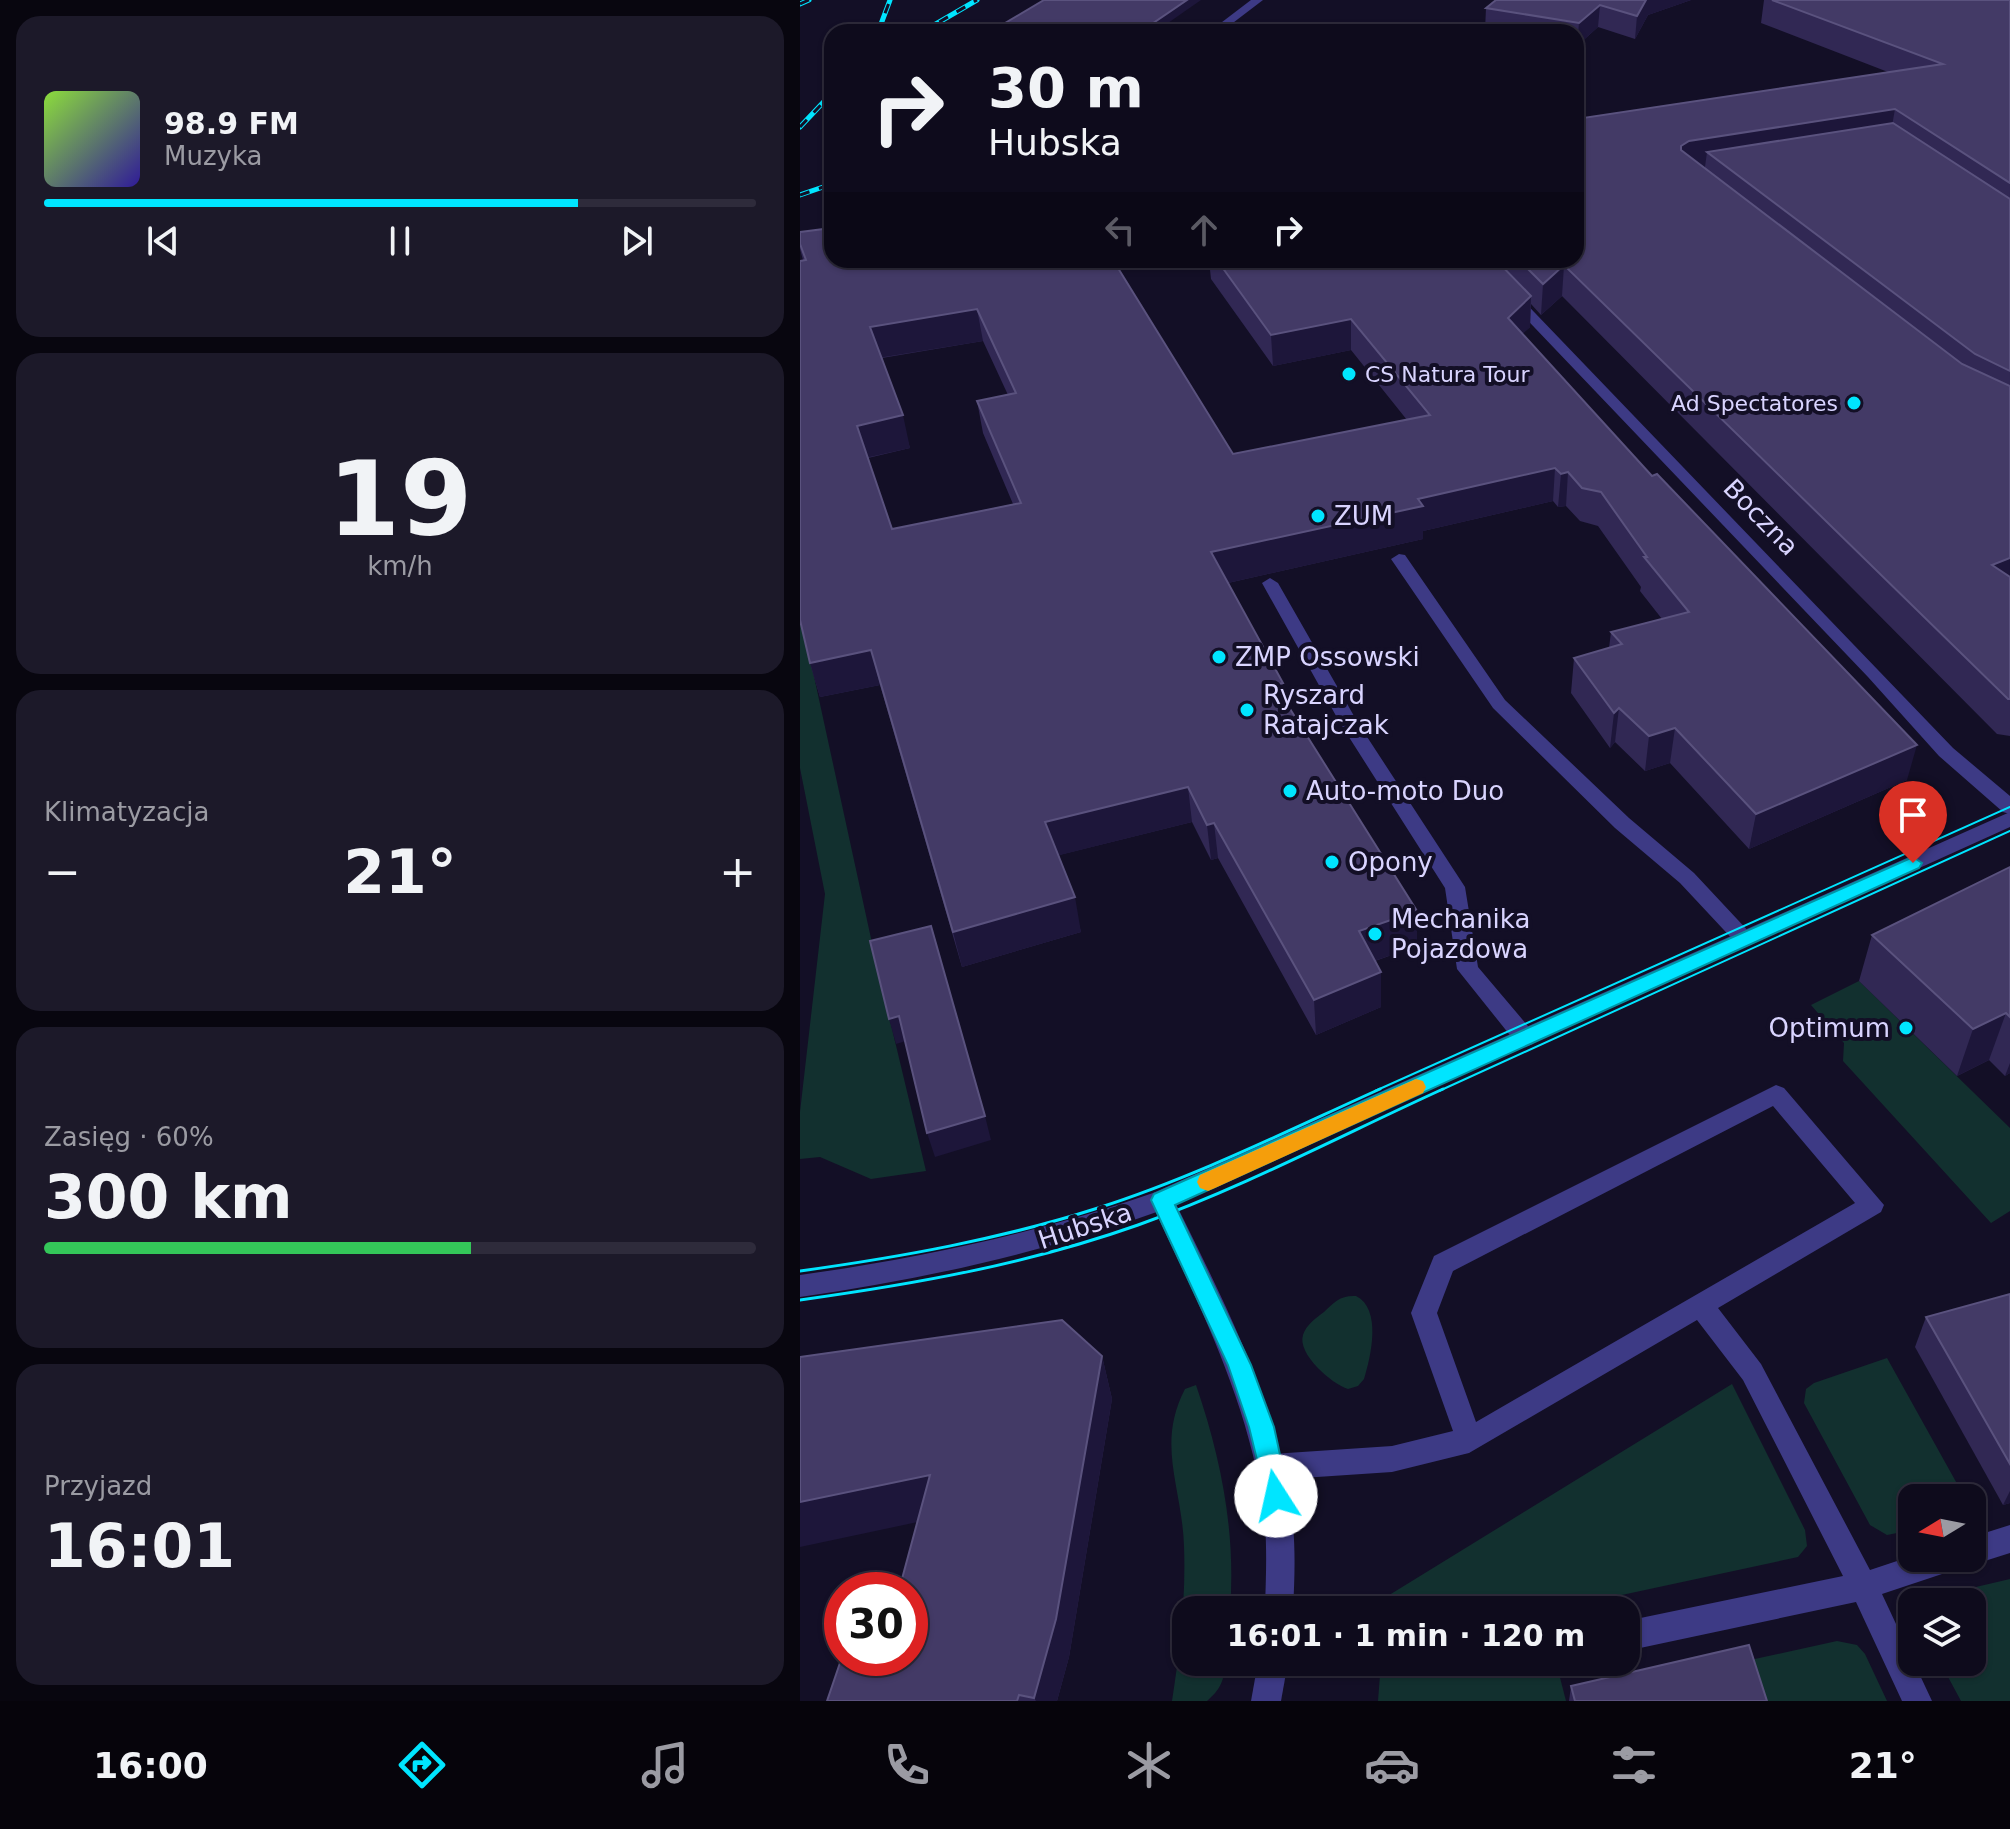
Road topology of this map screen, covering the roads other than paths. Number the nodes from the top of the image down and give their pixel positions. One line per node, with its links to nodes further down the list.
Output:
1 (1258, 0): 2 (street)
2 (1225, 24)
3 (1485, 268): 6 (street, Boczna)
4 (1399, 559): 8 (street)
5 (1270, 583): 9 (street)
6 (2010, 807)
7 (2010, 819): 8 (street, Hubska)
8 (1744, 939): 9 (street, Hubska)
9 (1525, 1038): 10 (street, Hubska)
10 (1162, 1200): 11 (street, Hubska); 14 (street)
11 (800, 1286)
12 (1701, 1305): 13 (street); 13 (street); 18 (street)
13 (1469, 1440): 14 (street)
14 (1272, 1467): 19 (street)
15 (2010, 1539): 16 (street)
16 (1986, 1547)
17 (1906, 1572): 18 (street)
18 (1863, 1586): 20 (street); 23 (street)
19 (1279, 1596)
20 (1640, 1633)
21 (1270, 1676): 22 (street)
22 (1266, 1701)
23 (1917, 1701)

